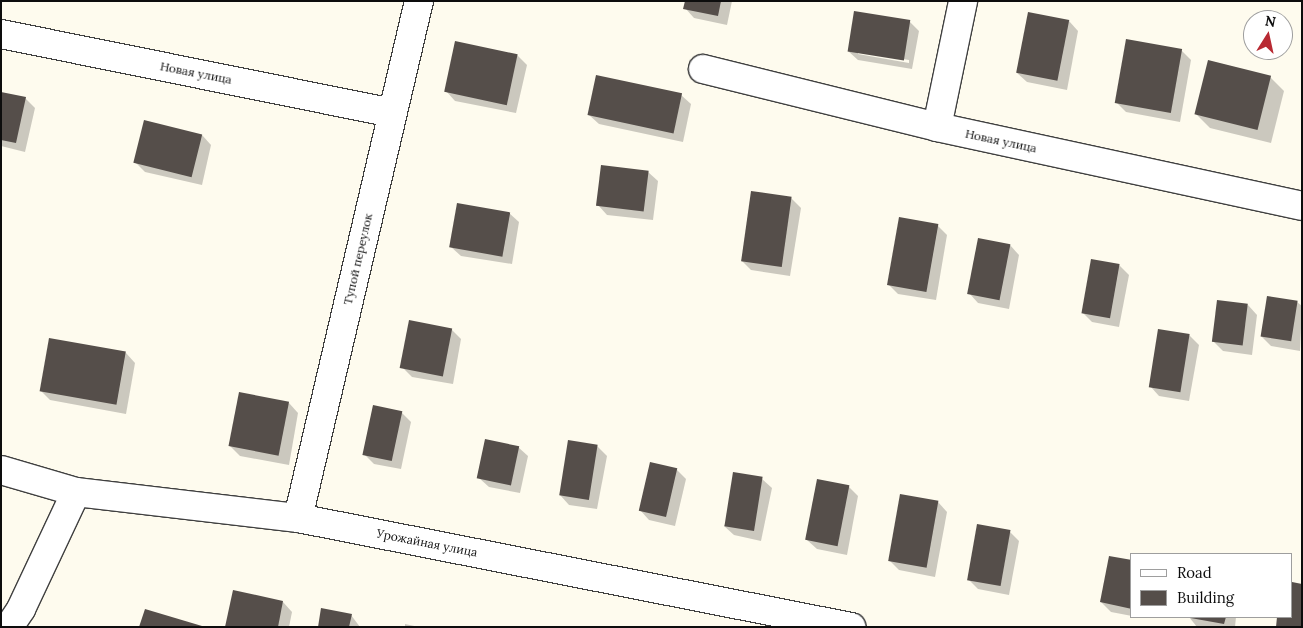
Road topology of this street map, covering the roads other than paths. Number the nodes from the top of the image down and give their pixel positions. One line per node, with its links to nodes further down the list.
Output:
1 (419, 1): 5 (street, Тупой переулок)
2 (963, 1): 6 (street)
3 (1, 34): 5 (street, Новая улица)
4 (703, 68): 6 (street, Новая улица)
5 (392, 113): 10 (street, Тупой переулок)
6 (938, 127): 7 (street, Новая улица)
7 (1302, 206)
8 (1, 470): 9 (street, Урожайная улица)
9 (76, 492): 10 (street, Урожайная улица); 11 (street)
10 (298, 518): 12 (street, Урожайная улица)
11 (9, 627)
12 (851, 627)

